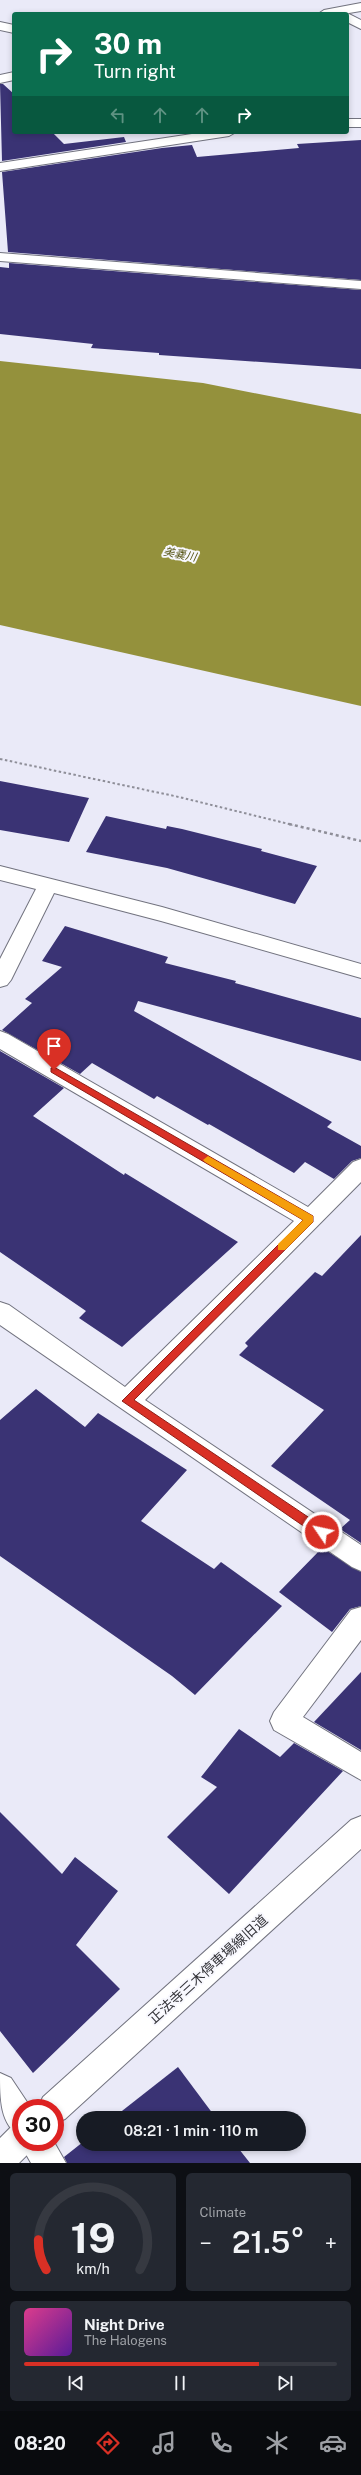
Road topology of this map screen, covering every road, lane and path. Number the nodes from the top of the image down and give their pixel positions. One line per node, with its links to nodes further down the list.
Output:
1 (323, 0): 3 (street)
2 (361, 7): 4 (street)
3 (340, 12)
4 (348, 12)
5 (349, 18): 6 (street)
6 (361, 25)
7 (0, 26): 8 (street)
8 (12, 29)
9 (12, 76): 10 (street)
10 (0, 79)
11 (349, 123): 12 (street)
12 (361, 123)
13 (126, 134): 15 (street)
14 (217, 134): 15 (street)
15 (134, 148): 16 (street)
16 (0, 167)
17 (0, 257): 18 (street)
18 (361, 285)
19 (0, 759): 20 (path)
20 (361, 841)
21 (0, 873): 22 (street)
22 (48, 885): 23 (street); 24 (street)
23 (361, 971)
24 (0, 980)
25 (0, 1039): 27 (street)
26 (361, 1168): 27 (street)
27 (310, 1219): 29 (street)
28 (0, 1312): 29 (street)
29 (127, 1401): 30 (street)
30 (361, 1558)
31 (361, 1619): 32 (street)
32 (361, 1767)
33 (361, 1830): 35 (street, 正法寺三木停車場線旧道)
34 (0, 2089): 36 (street)
35 (64, 2099)
36 (12, 2107)
37 (12, 2148): 39 (street)
38 (41, 2151): 40 (street)
39 (0, 2160)
40 (50, 2163)

